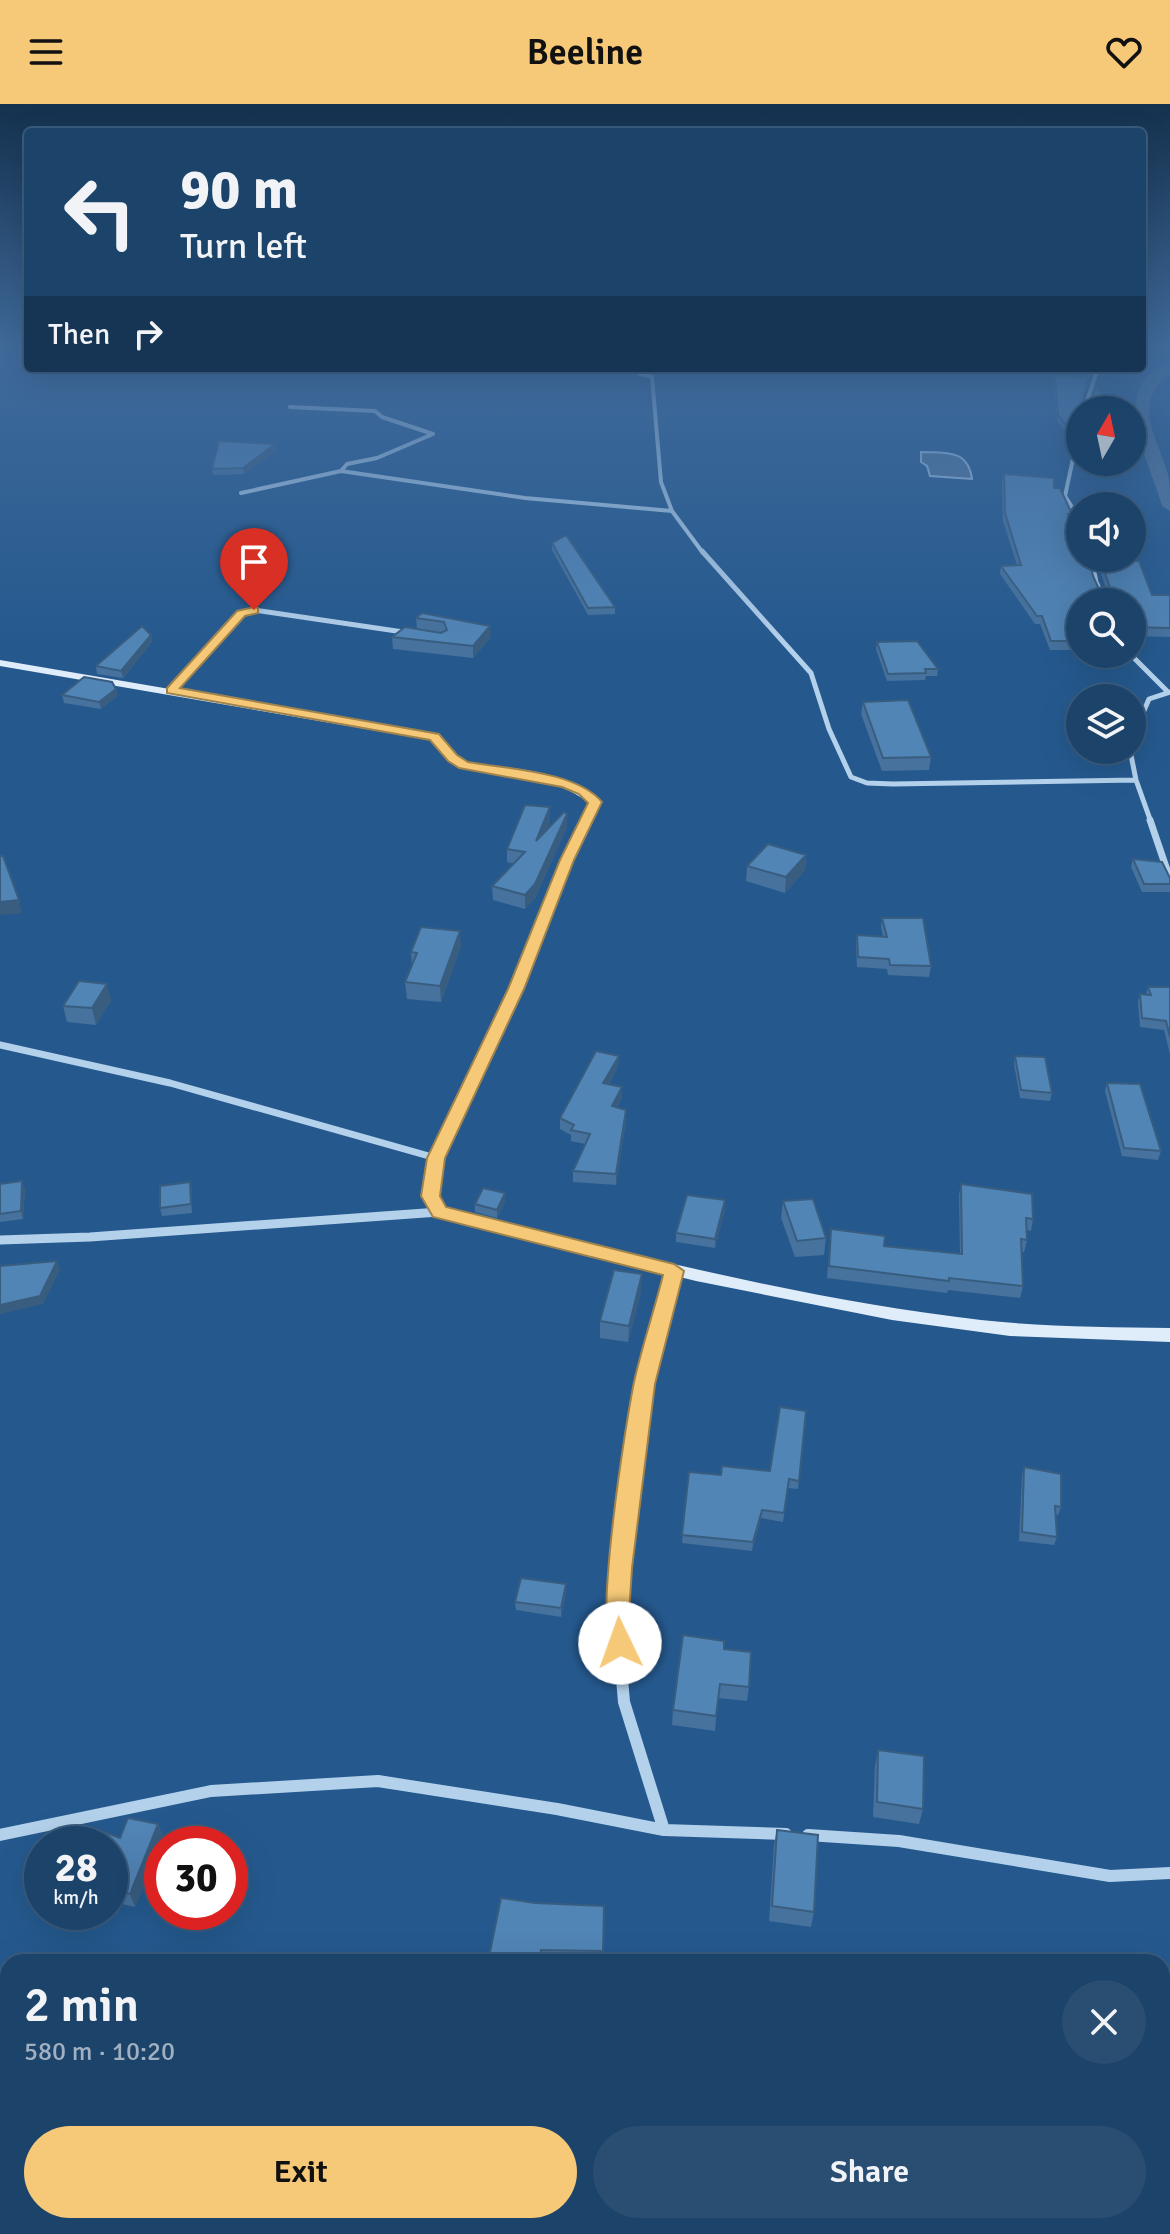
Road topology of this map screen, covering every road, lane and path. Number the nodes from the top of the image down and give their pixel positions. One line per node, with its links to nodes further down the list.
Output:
1 (403, 446): 3 (street)
2 (658, 446): 7 (street)
3 (341, 471): 5 (street); 7 (street)
4 (1069, 476): 6 (street)
5 (241, 493)
6 (1066, 498)
7 (672, 511): 15 (street)
8 (413, 634): 11 (street)
9 (0, 663): 11 (main road)
10 (1144, 668): 12 (street)
11 (171, 691): 18 (main road)
12 (1169, 692): 13 (street)
13 (1146, 706)
14 (1133, 764): 15 (street)
15 (1136, 780): 16 (street)
16 (1170, 879)
17 (0, 1045): 18 (street)
18 (436, 1158): 19 (main road)
19 (439, 1212): 20 (street); 21 (main road)
20 (0, 1240)
21 (674, 1271): 22 (main road); 23 (street)
22 (1170, 1335)
23 (664, 1830): 24 (street); 25 (street)
24 (0, 1835)
25 (1170, 1873)

